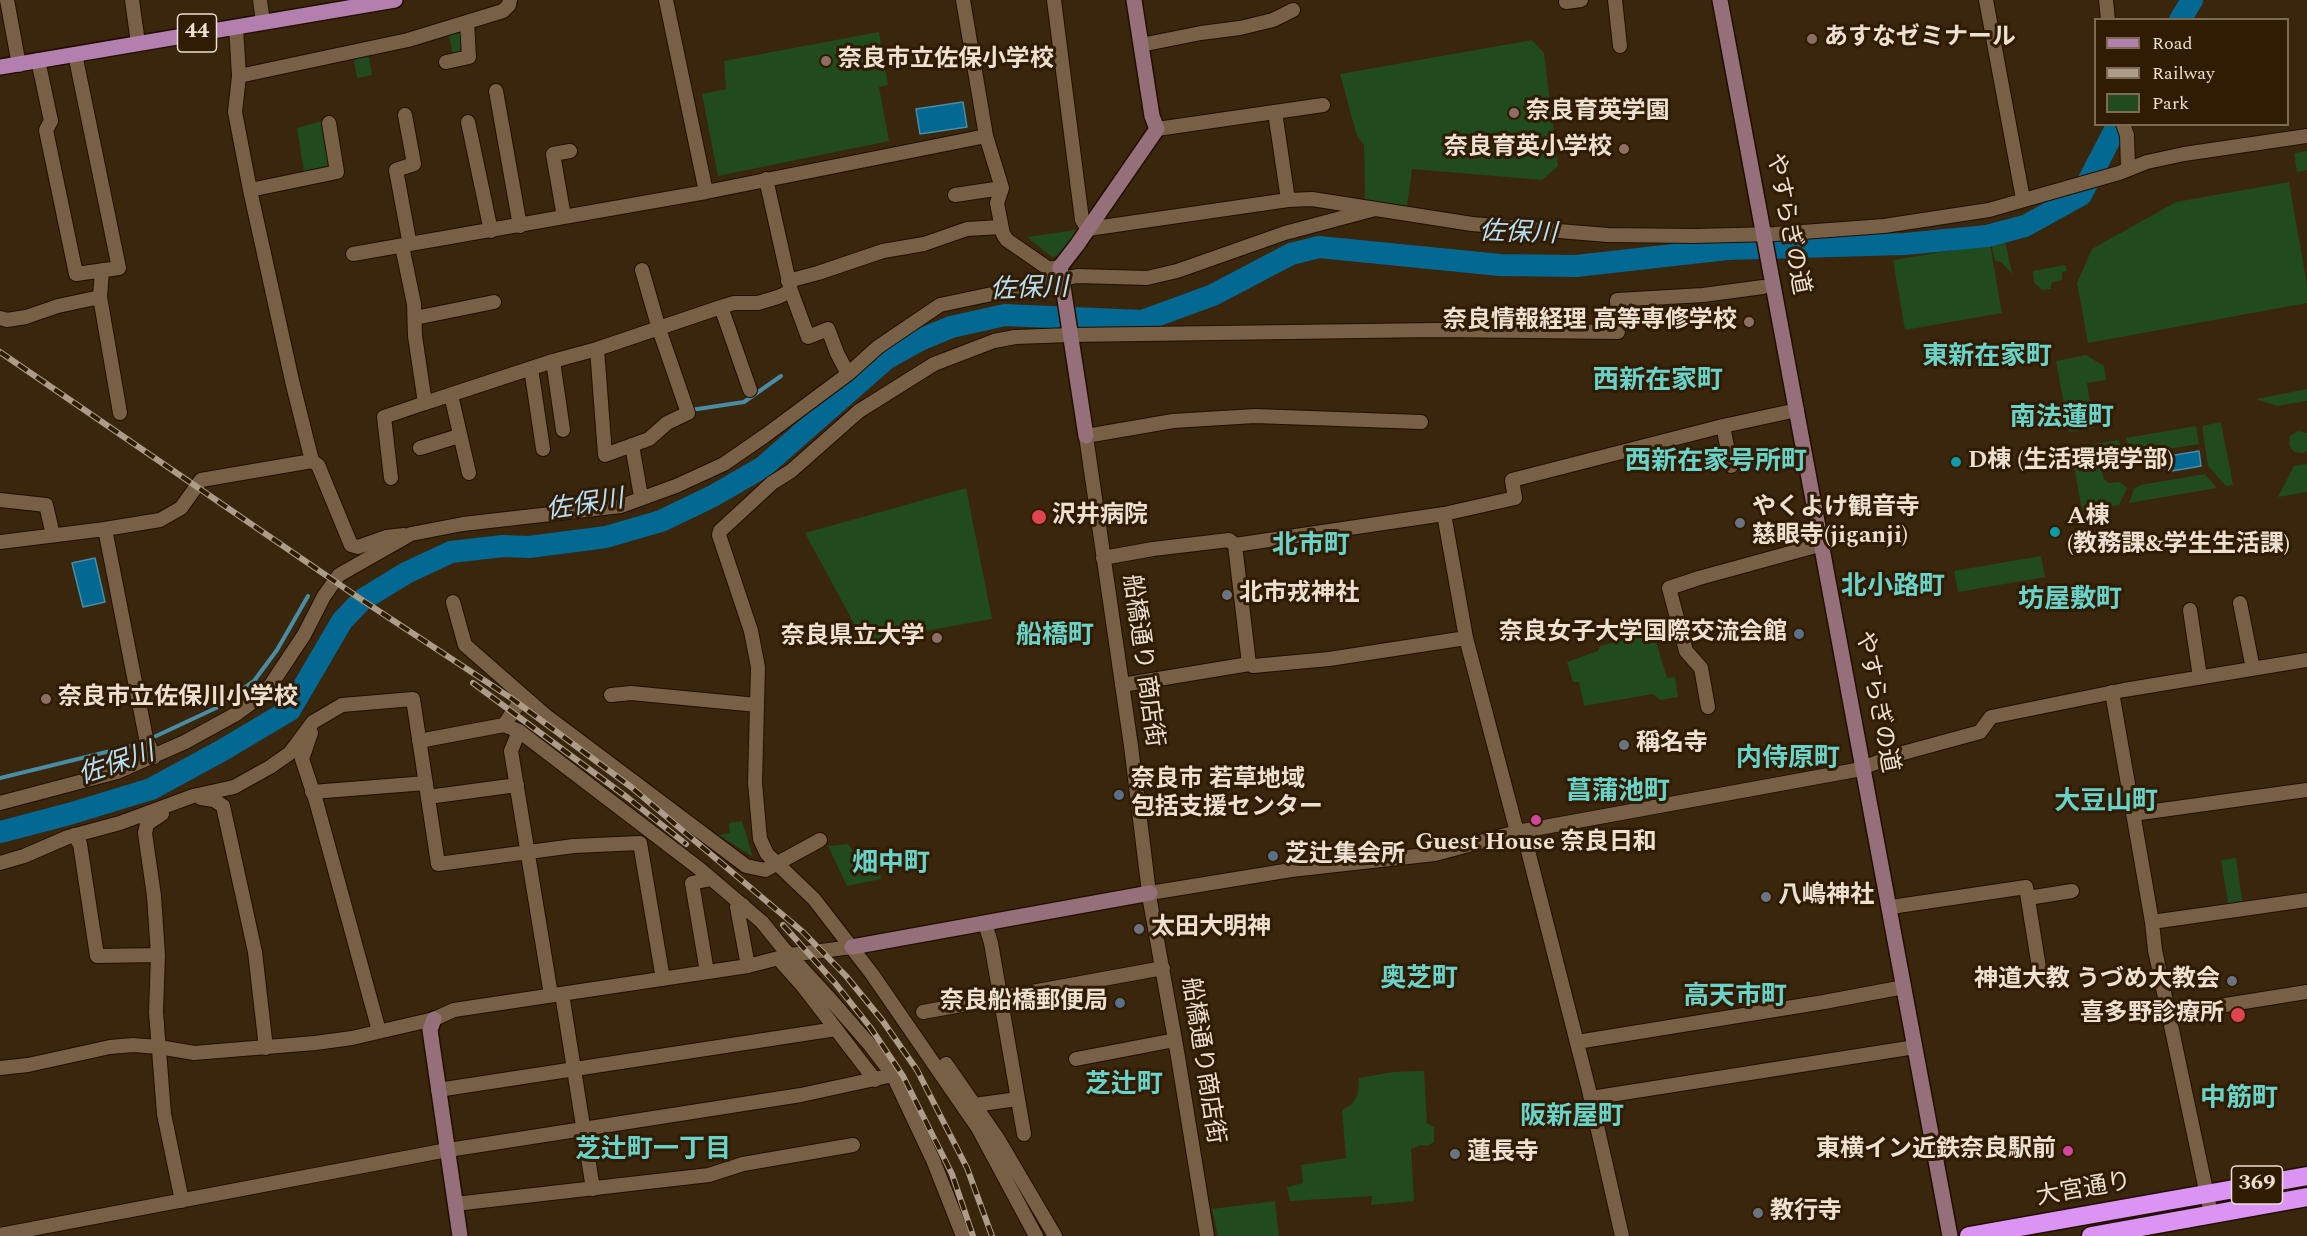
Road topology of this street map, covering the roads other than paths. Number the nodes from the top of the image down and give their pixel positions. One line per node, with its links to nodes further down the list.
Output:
1 (7, 0): 28 (street)
2 (132, 0): 22 (street)
3 (260, 0): 19 (street)
4 (395, 0): 16 (main road, 44)
5 (510, 0): 20 (street)
6 (666, 0): 46 (street)
7 (963, 0): 39 (street)
8 (1054, 0): 54 (street)
9 (1134, 0): 23 (street)
10 (1581, 0): 15 (street)
11 (1615, 0): 24 (street)
12 (1720, 0): 56 (street, やすらぎの道)
13 (1986, 0): 48 (street)
14 (2106, 0): 18 (street)
15 (1566, 2)
16 (318, 6): 19 (main road, 44)
17 (1293, 10): 23 (street)
18 (2108, 18)
19 (264, 22): 21 (main road, 44)
20 (467, 22): 27 (street); 30 (street)
21 (236, 27): 22 (main road, 44); 30 (street)
22 (138, 43): 25 (main road, 44)
23 (1141, 45): 37 (street)
24 (1620, 46)
25 (75, 54): 26 (main road, 44); 59 (street)
26 (38, 60): 28 (main road, 44); 59 (street)
27 (446, 62)
28 (19, 64): 29 (main road, 44)
29 (0, 68)
30 (238, 76): 45 (street)
31 (496, 91): 52 (street)
32 (1323, 105): 33 (street)
33 (1275, 112): 37 (street); 49 (street)
34 (405, 115): 57 (street)
35 (468, 122): 55 (street)
36 (330, 123): 45 (street)
37 (1157, 129): 54 (street)
38 (2125, 130): 42 (street)
39 (986, 136): 43 (street); 44 (street)
40 (2307, 136): 42 (street)
41 (570, 151): 51 (street)
42 (2128, 170): 48 (street)
43 (766, 179): 46 (street); 62 (street)
44 (1002, 188): 47 (street); 53 (street)
45 (250, 190): 88 (street)
46 (706, 192): 51 (street)
47 (955, 195)
48 (2023, 199): 56 (street)
49 (1288, 200): 50 (street); 54 (street)
50 (1376, 209): 56 (street); 61 (street)
51 (564, 217): 52 (street)
52 (520, 226): 55 (street)
53 (1001, 227): 61 (street); 62 (street)
54 (1088, 229): 61 (street)
55 (491, 231): 57 (street)
56 (1765, 237): 78 (street, やすらぎの道)
57 (404, 246): 58 (street); 68 (street)
58 (353, 254)
59 (102, 270): 64 (street)
60 (642, 270): 69 (street)
61 (1061, 273): 70 (street); 74 (street)
62 (789, 286): 66 (street); 74 (street)
63 (1763, 287): 70 (street)
64 (100, 297): 67 (street); 79 (street)
65 (494, 302): 68 (street)
66 (721, 307): 69 (street); 75 (street)
67 (0, 318)
68 (415, 318): 77 (street)
69 (659, 329): 71 (street); 85 (street)
70 (1070, 335): 84 (street); 114 (street)
71 (597, 349): 72 (street); 85 (street)
72 (553, 361): 73 (street); 82 (street)
73 (531, 368): 76 (street); 87 (street)
74 (848, 374): 96 (street)
75 (750, 390)
76 (451, 395): 77 (street); 83 (street)
77 (425, 403): 91 (street)
78 (1797, 410): 81 (street); 99 (street, やすらぎの道)
79 (120, 413)
80 (1421, 422): 84 (street)
81 (1723, 426): 89 (street); 94 (street)
82 (563, 430)
83 (459, 436): 86 (street); 90 (street)
84 (1086, 436): 101 (street, 船橋通り 商店街)
85 (632, 445): 92 (street)
86 (420, 448)
87 (543, 449)
88 (312, 460): 95 (street); 96 (street)
89 (1731, 466)
90 (469, 473)
91 (391, 478)
92 (640, 491)
93 (0, 500): 97 (street)
94 (1444, 514): 100 (street); 105 (street)
95 (105, 530): 97 (street); 120 (street)
96 (411, 534): 120 (street)
97 (53, 535): 98 (street)
98 (0, 542)
99 (1823, 544): 115 (street); 121 (street, やすらぎの道)
100 (1235, 545): 101 (street); 107 (street)
101 (1103, 558): 110 (street, 船橋通り 商店街)
102 (453, 602): 113 (street)
103 (2240, 603): 108 (street)
104 (2190, 610): 109 (street)
105 (1466, 638): 107 (street); 130 (street)
106 (2307, 660): 108 (street)
107 (1249, 664): 110 (street)
108 (2253, 669): 109 (street)
109 (2199, 677): 111 (street)
110 (1122, 686): 138 (street, 船橋通り 商店街)
111 (2112, 692): 121 (street); 129 (street)
112 (610, 695): 114 (street)
113 (524, 697): 117 (street); 135 (street)
114 (757, 705): 135 (street)
115 (1708, 707)
116 (312, 722): 119 (street); 125 (street); 126 (street)
117 (504, 725): 118 (street); 119 (street)
118 (519, 731): 123 (street); 136 (street)
119 (419, 741): 122 (street)
120 (154, 757): 128 (street)
121 (1864, 766): 130 (street); 142 (street, やすらぎの道)
122 (426, 783): 125 (street); 127 (street)
123 (517, 785): 127 (street); 133 (street)
124 (2307, 790): 129 (street)
125 (312, 792): 161 (street)
126 (193, 796): 131 (street); 146 (street); 166 (street)
127 (428, 797): 133 (street)
128 (0, 803)
129 (2133, 814): 143 (street)
130 (1520, 832): 138 (street); 163 (street)
131 (74, 835): 134 (street); 146 (street)
132 (820, 840): 135 (street)
133 (528, 852): 151 (street); 155 (street)
134 (0, 863)
135 (777, 863): 145 (street)
136 (711, 879): 141 (street); 150 (street)
137 (2072, 891): 139 (street)
138 (1150, 893): 144 (street); 149 (street, 船橋通り商店街)
139 (2028, 898): 142 (street); 152 (street)
140 (2307, 900): 143 (street)
141 (743, 905): 147 (street); 148 (street)
142 (1891, 907): 153 (street, やすらぎの道)
143 (2152, 922): 158 (street)
144 (985, 923): 145 (street); 156 (street)
145 (852, 947): 147 (street); 191 (street)
146 (158, 955): 164 (street)
147 (784, 956): 148 (street); 160 (street); 171 (street)
148 (748, 966): 150 (street)
149 (1162, 968): 156 (street); 162 (street, 船橋通り商店街)
150 (707, 972): 151 (street)
151 (663, 979): 155 (street)
152 (2041, 980)
153 (1904, 987): 163 (street); 165 (street, やすらぎの道)
154 (2307, 992): 158 (street)
155 (556, 994): 159 (street); 169 (street)
156 (1000, 997): 157 (street); 175 (street)
157 (922, 1012)
158 (2169, 1014): 183 (street)
159 (435, 1019): 161 (street); 173 (street)
160 (836, 1029): 169 (street); 172 (street)
161 (379, 1030): 166 (street)
162 (1175, 1040): 167 (street); 193 (street, 船橋通り商店街)
163 (1577, 1042): 174 (street)
164 (159, 1047): 166 (street); 170 (street); 185 (street)
165 (1916, 1047): 174 (street); 195 (street, やすらぎの道)
166 (266, 1048)
167 (1076, 1059)
168 (946, 1064): 176 (street)
169 (574, 1068): 173 (street); 177 (street)
170 (0, 1072)
171 (893, 1075): 172 (street); 190 (street)
172 (875, 1080): 177 (street)
173 (438, 1090): 180 (street)
174 (1591, 1098): 194 (street)
175 (1018, 1099): 176 (street); 178 (street)
176 (974, 1105): 192 (street)
177 (584, 1129): 180 (street); 182 (street)
178 (1024, 1134)
179 (853, 1145): 182 (street)
180 (446, 1150): 185 (street); 186 (street)
181 (2307, 1176): 183 (highway, 369)
182 (593, 1189): 186 (street)
183 (2207, 1195): 187 (street); 196 (highway, 大宮通り / 369)
184 (2307, 1197): 187 (highway, 369)
185 (182, 1201): 188 (street)
186 (455, 1204): 189 (street)
187 (2211, 1214): 197 (highway, 大宮通り / 369)
188 (0, 1235)
189 (460, 1236)
190 (963, 1236)
191 (1036, 1236)
192 (1056, 1236)
193 (1207, 1236)
194 (1622, 1236)
195 (1950, 1236)
196 (1969, 1236)
197 (2091, 1236)

